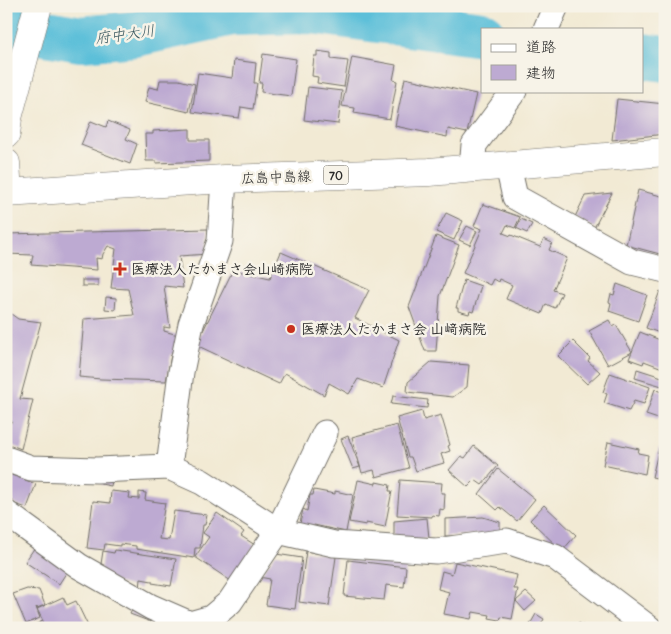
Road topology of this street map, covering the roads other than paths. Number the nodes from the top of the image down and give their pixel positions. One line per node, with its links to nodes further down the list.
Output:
1 (38, 6): 5 (main road)
2 (556, 6): 3 (street)
3 (546, 28)
4 (513, 92): 9 (street)
5 (6, 134)
6 (665, 152): 8 (main road, 広島中島線 / 70)
7 (6, 163): 11 (main road)
8 (508, 166): 9 (main road, 広島中島線 / 70); 12 (street)
9 (472, 169): 10 (main road, 広島中島線 / 70)
10 (224, 179): 11 (main road, 広島中島線 / 70); 15 (street)
11 (7, 193)
12 (665, 270)
13 (325, 433): 17 (street)
14 (6, 459): 15 (street)
15 (169, 467): 17 (street)
16 (6, 513): 17 (street)
17 (278, 531): 18 (street)
18 (649, 628)

